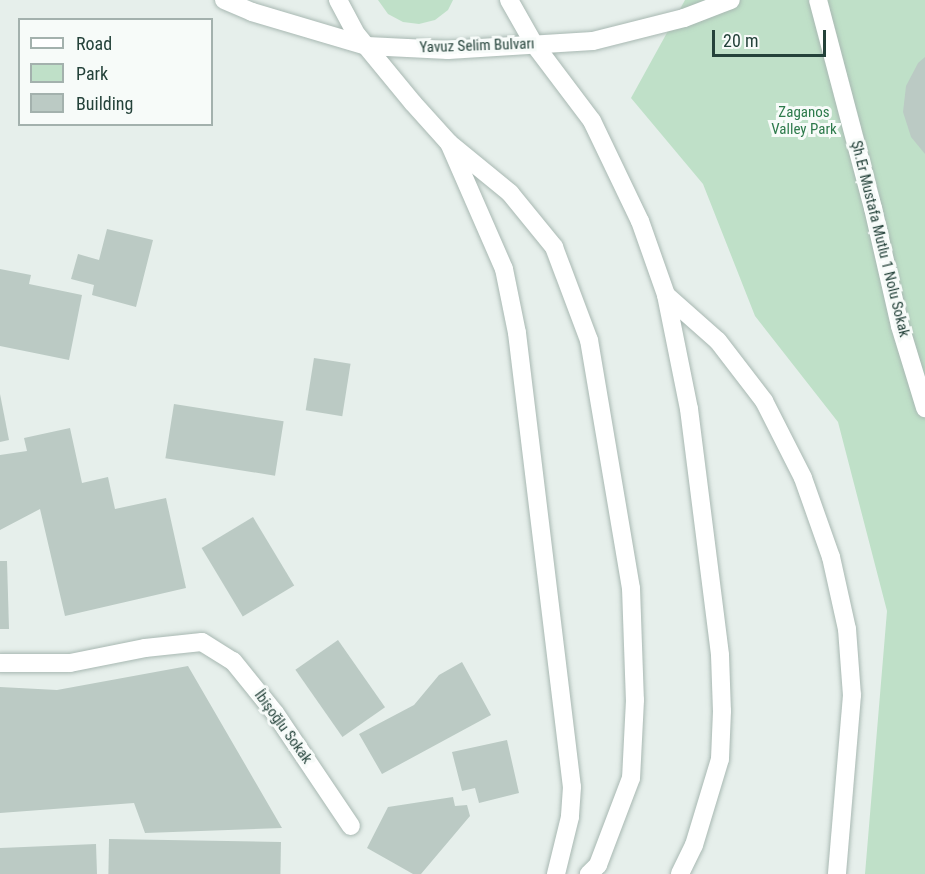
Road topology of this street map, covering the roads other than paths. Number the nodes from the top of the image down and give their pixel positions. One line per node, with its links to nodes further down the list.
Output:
1 (224, 0): 7 (main road, Yavuz Selim Bulvarı)
2 (338, 0): 7 (main road)
3 (509, 0): 6 (main road)
4 (731, 0): 6 (main road, Yavuz Selim Bulvarı)
5 (818, 0): 10 (main road, Şh.Er Mustafa Mutlu 1 Nolu Sokak)
6 (534, 44): 7 (main road, Yavuz Selim Bulvarı); 9 (main road)
7 (367, 46): 8 (main road)
8 (449, 143): 13 (main road); 14 (main road)
9 (666, 295): 15 (main road); 16 (main road)
10 (925, 408)
11 (0, 663): 12 (main road, İbişoğlu Sokak)
12 (351, 826)
13 (556, 874)
14 (589, 874)
15 (680, 874)
16 (837, 874)

